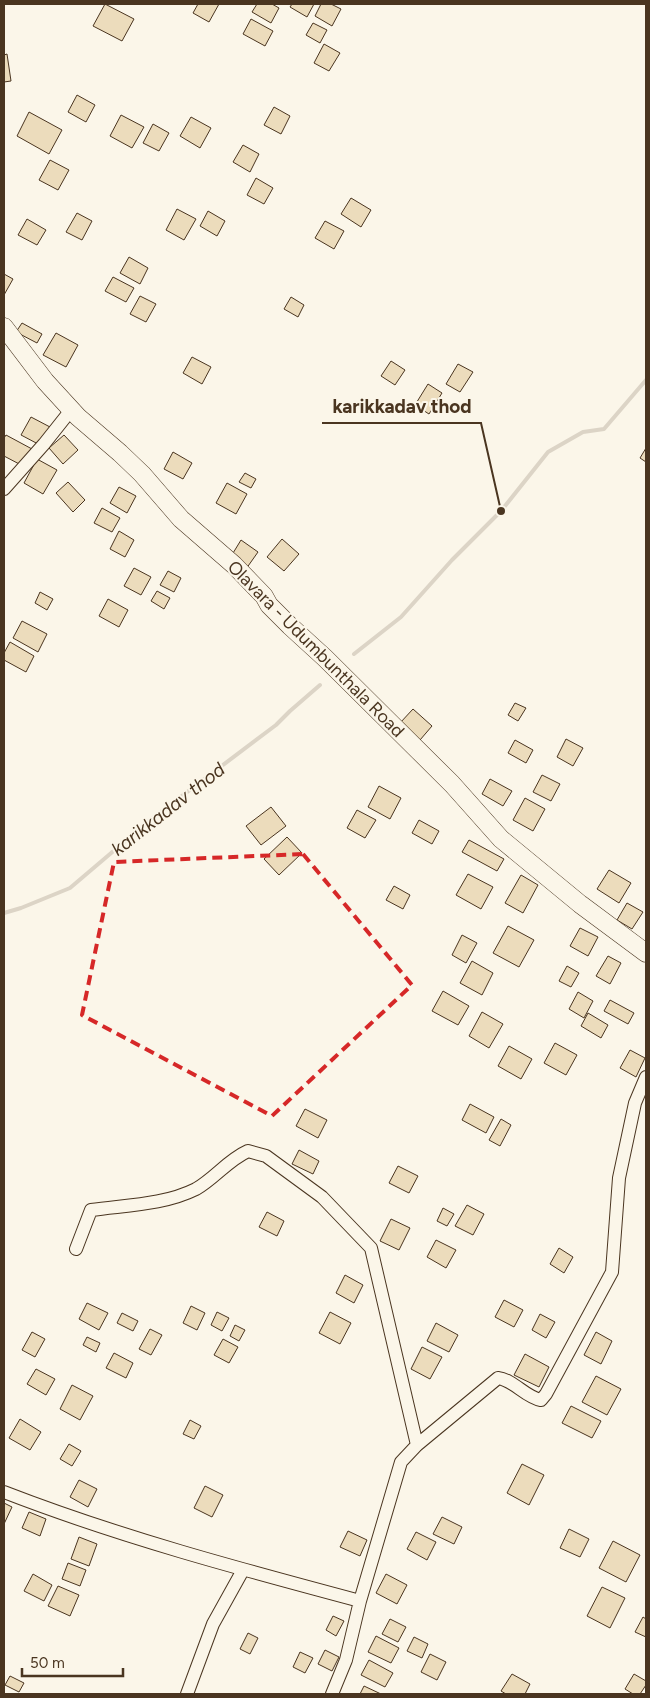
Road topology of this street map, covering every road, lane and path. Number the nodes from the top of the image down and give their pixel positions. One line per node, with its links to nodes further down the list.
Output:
1 (4, 326): 2 (main road, Olavara - Udumbunthala Road)
2 (71, 410): 3 (street); 4 (main road, Olavara - Udumbunthala Road)
3 (4, 489)
4 (646, 953)
5 (646, 1077): 7 (street)
6 (76, 1249): 7 (street)
7 (417, 1446): 10 (street)
8 (4, 1492): 9 (street)
9 (243, 1570): 10 (street); 11 (street)
10 (360, 1601): 12 (street)
11 (187, 1694)
12 (332, 1694)

